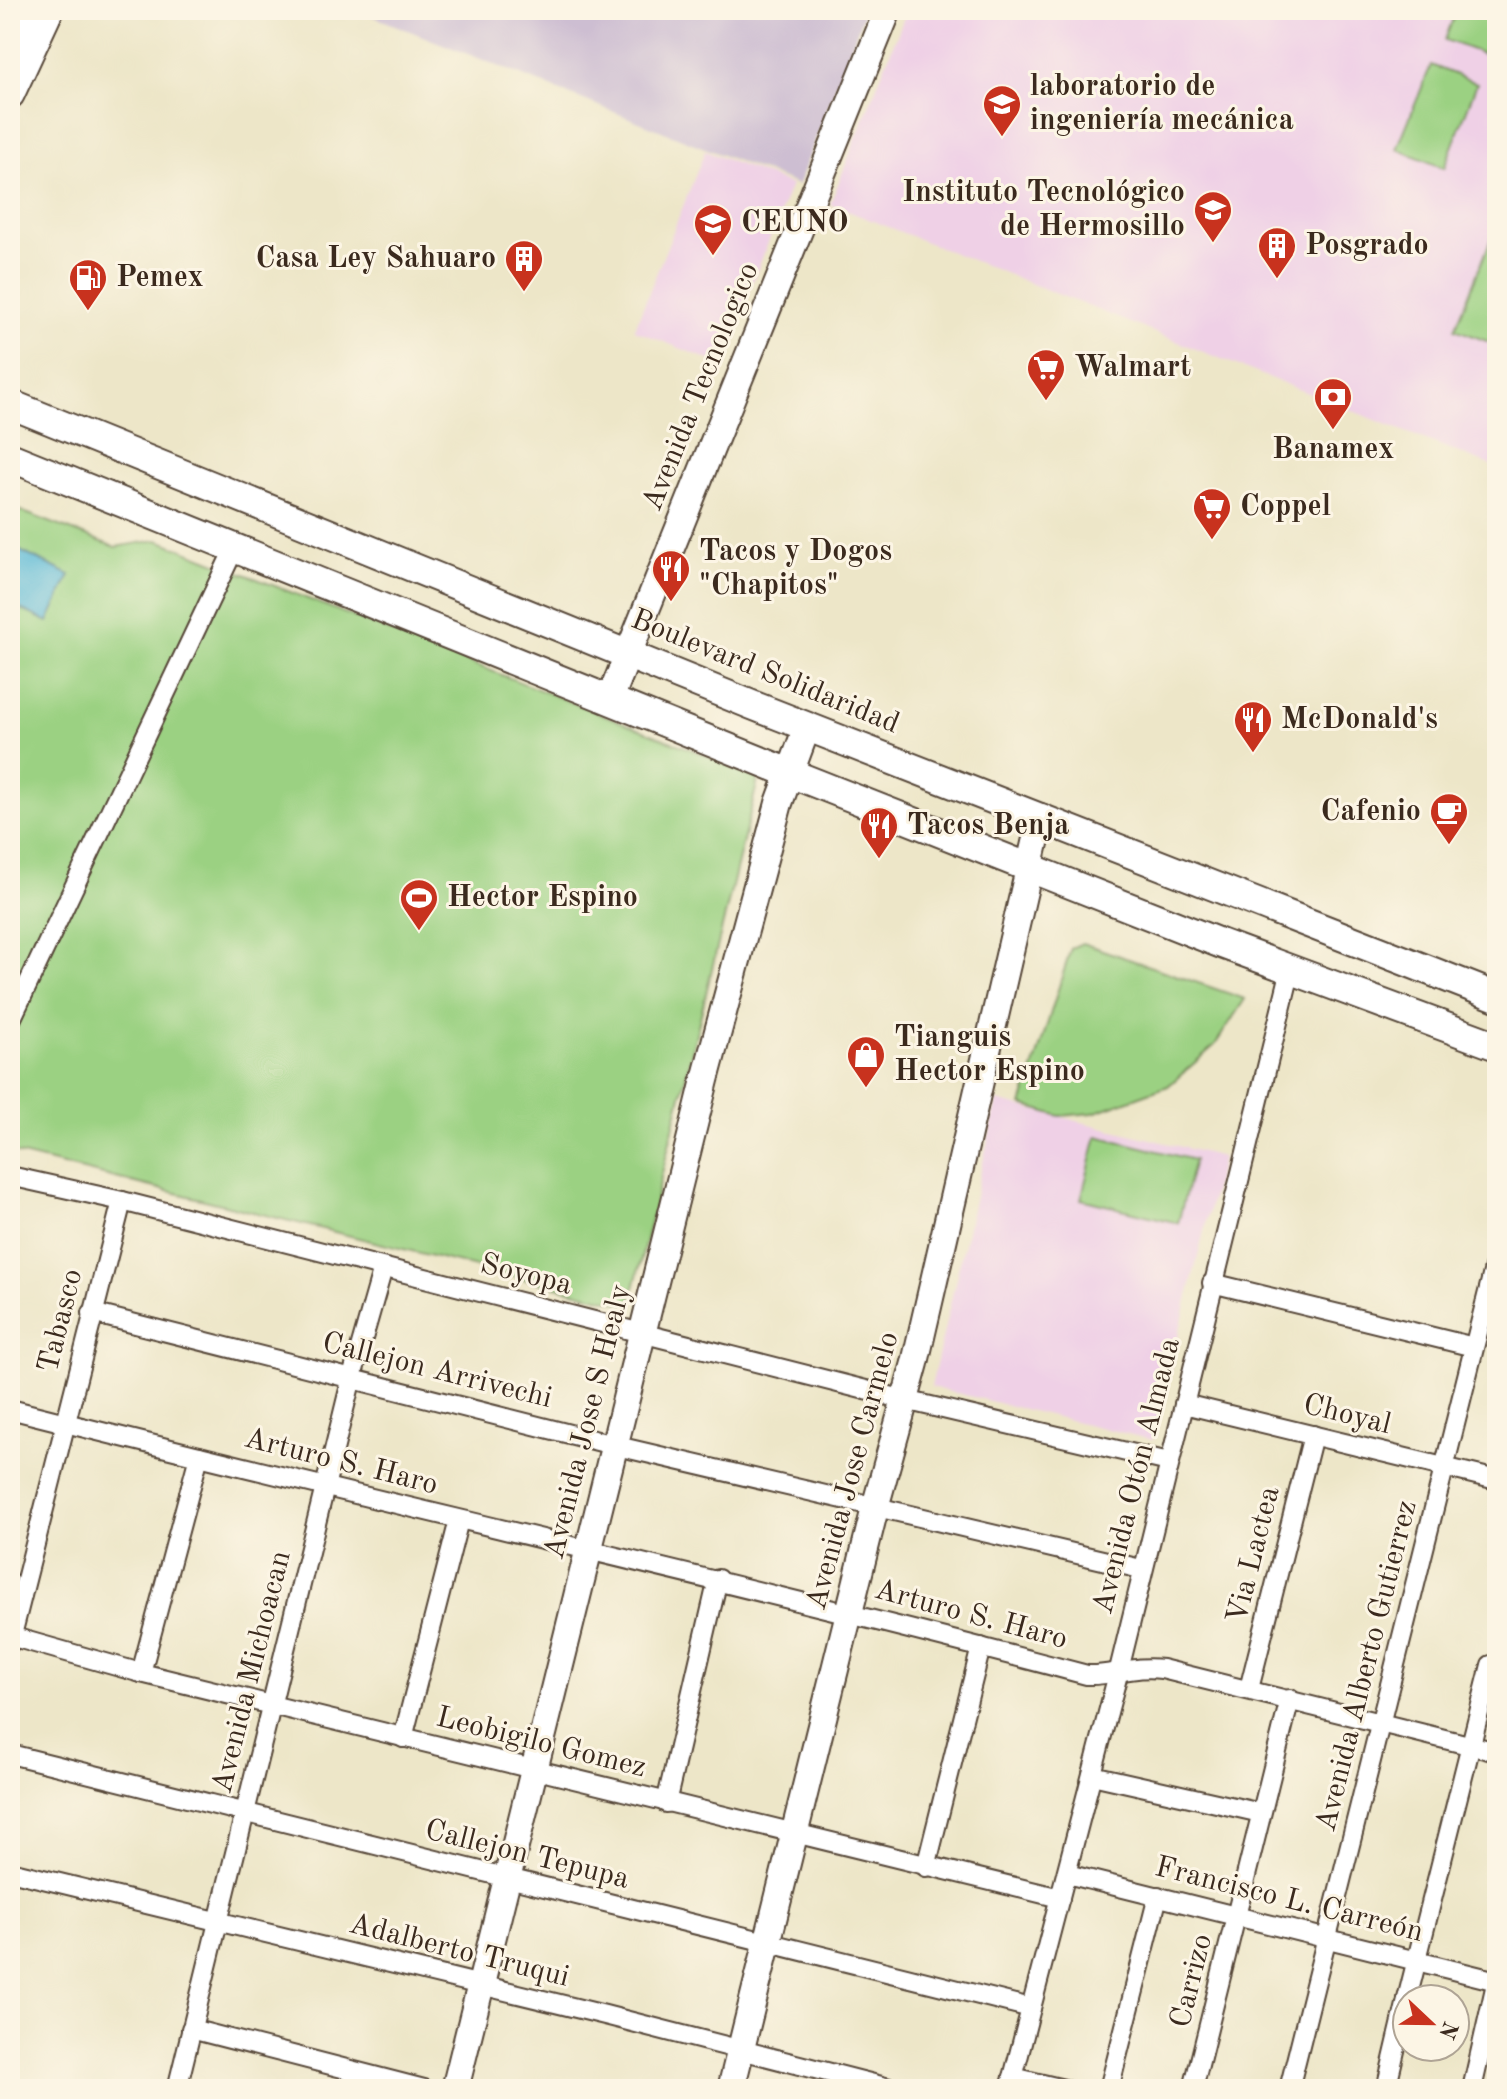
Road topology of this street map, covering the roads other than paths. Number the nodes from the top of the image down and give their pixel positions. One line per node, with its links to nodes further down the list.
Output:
1 (26, 10): 4 (main road)
2 (49, 10): 5 (main road)
3 (888, 10): 11 (street, Avenida Tecnologico)
4 (10, 44)
5 (10, 94)
6 (10, 404): 10 (main road, Boulevard Solidaridad)
7 (10, 419): 10 (main road)
8 (10, 457): 9 (main road)
9 (235, 547): 12 (main road); 19 (street)
10 (570, 629): 11 (main road, Boulevard Solidaridad)
11 (628, 654): 12 (street, Avenida Tecnologico); 13 (main road, Boulevard Solidaridad)
12 (610, 699): 14 (main road)
13 (807, 727): 14 (street, Avenida Jose S Healy); 15 (main road, Boulevard Solidaridad)
14 (790, 773): 16 (main road); 27 (street, Avenida Jose S Healy)
15 (1041, 817): 16 (street, Avenida Jose Carmelo); 18 (main road, Boulevard Solidaridad)
16 (1028, 867): 17 (main road); 30 (street, Avenida Jose Carmelo)
17 (1291, 969): 20 (main road); 25 (street, Avenida Otón Almada)
18 (1497, 997)
19 (10, 1022)
20 (1496, 1043)
21 (10, 1176): 22 (street, Soyopa)
22 (122, 1201): 24 (street, Soyopa); 26 (street, Tabasco)
23 (1497, 1256): 28 (street, Avenida Alberto Gutierrez)
24 (383, 1268): 27 (street, Soyopa); 29 (street, Avenida Michoacan)
25 (1212, 1283): 28 (street); 31 (street, Avenida Otón Almada)
26 (92, 1313): 29 (street, Callejon Arrivechi); 33 (street, Tabasco)
27 (643, 1333): 30 (street, Soyopa); 35 (street, Avenida Jose S Healy)
28 (1474, 1347): 38 (street, Avenida Alberto Gutierrez)
29 (352, 1377): 35 (street, Callejon Arrivechi); 40 (street, Avenida Michoacan)
30 (905, 1400): 37 (street, Soyopa); 41 (street, Avenida Jose Carmelo)
31 (1184, 1404): 34 (street, Choyal); 37 (street, Avenida Otón Almada)
32 (10, 1409): 33 (street, Arturo S. Haro)
33 (64, 1423): 36 (street, Arturo S. Haro); 47 (street, Tabasco)
34 (1313, 1435): 38 (street, Choyal); 52 (street, Via Lactea)
35 (617, 1446): 41 (street, Callejon Arrivechi); 43 (street, Avenida Jose S Healy)
36 (199, 1456): 40 (street, Arturo S. Haro); 50 (street)
37 (1169, 1462): 44 (street, Avenida Otón Almada)
38 (1446, 1467): 39 (street, Choyal); 55 (street, Avenida Alberto Gutierrez)
39 (1497, 1480)
40 (326, 1489): 42 (street, Arturo S. Haro); 54 (street, Avenida Michoacan)
41 (876, 1504): 44 (street, Callejon Arrivechi); 46 (street, Avenida Jose Carmelo)
42 (459, 1520): 43 (street, Arturo S. Haro); 56 (street)
43 (590, 1550): 45 (street, Arturo S. Haro); 60 (street, Avenida Jose S Healy)
44 (1141, 1569): 51 (street, Avenida Otón Almada)
45 (718, 1579): 46 (street, Arturo S. Haro); 62 (street)
46 (849, 1611): 48 (street, Arturo S. Haro); 65 (street, Avenida Jose Carmelo)
47 (11, 1639): 50 (street, Leobigilo Gomez)
48 (981, 1647): 51 (street, Arturo S. Haro); 66 (street)
49 (1491, 1665): 57 (street)
50 (141, 1673): 54 (street, Leobigilo Gomez)
51 (1118, 1674): 52 (street, Arturo S. Haro); 61 (street, Avenida Otón Almada)
52 (1249, 1689): 53 (street, Arturo S. Haro)
53 (1290, 1699): 55 (street, Arturo S. Haro); 63 (street, Carrizo)
54 (272, 1705): 56 (street, Leobigilo Gomez); 64 (street, Avenida Michoacan)
55 (1379, 1721): 57 (street, Arturo S. Haro); 74 (street, Avenida Alberto Gutierrez)
56 (403, 1738): 60 (street, Leobigilo Gomez)
57 (1471, 1746): 58 (street, Arturo S. Haro); 76 (street)
58 (1497, 1752)
59 (10, 1754): 64 (street, Callejon Tepupa)
60 (533, 1770): 62 (street, Leobigilo Gomez); 69 (street, Avenida Jose S Healy)
61 (1092, 1775): 63 (street); 68 (street, Avenida Otón Almada)
62 (666, 1803): 65 (street, Leobigilo Gomez)
63 (1261, 1813): 72 (street, Carrizo)
64 (245, 1814): 69 (street, Callejon Tepupa); 73 (street, Avenida Michoacan)
65 (794, 1833): 66 (street, Leobigilo Gomez); 75 (street, Avenida Jose Carmelo)
66 (926, 1867): 71 (street, Leobigilo Gomez)
67 (10, 1871): 73 (street, Adalberto Truqui)
68 (1067, 1874): 70 (street, Francisco L. Carreón); 71 (street, Avenida Otón Almada)
69 (507, 1879): 75 (street, Callejon Tepupa); 79 (street, Avenida Jose S Healy)
70 (1158, 1896): 72 (street, Francisco L. Carreón); 91 (street)
71 (1060, 1898): 80 (street, Avenida Otón Almada)
72 (1237, 1915): 74 (street, Francisco L. Carreón); 92 (street, Carrizo)
73 (219, 1921): 79 (street, Adalberto Truqui); 81 (street, Avenida Michoacan)
74 (1328, 1938): 76 (street, Francisco L. Carreón); 93 (street, Avenida Alberto Gutierrez)
75 (767, 1944): 80 (street, Callejon Tepupa); 82 (street, Avenida Jose Carmelo)
76 (1417, 1960): 77 (street, Francisco L. Carreón); 78 (street)
77 (1497, 1980): 95 (street)
78 (1411, 1983)
79 (480, 1985): 82 (street, Adalberto Truqui); 87 (street, Avenida Jose S Healy)
80 (1031, 2008): 84 (street, Avenida Otón Almada)
81 (191, 2029): 85 (street, Avenida Michoacan); 86 (street)
82 (741, 2051): 88 (street, Avenida Jose Carmelo); 89 (street, Adalberto Truqui)
83 (1392, 2063): 94 (street)
84 (1011, 2083): 90 (street)
85 (177, 2089)
86 (424, 2089)
87 (455, 2089)
88 (731, 2089)
89 (893, 2089)
90 (1064, 2089)
91 (1109, 2089)
92 (1193, 2089)
93 (1289, 2089)
94 (1386, 2089)
95 (1472, 2089)

